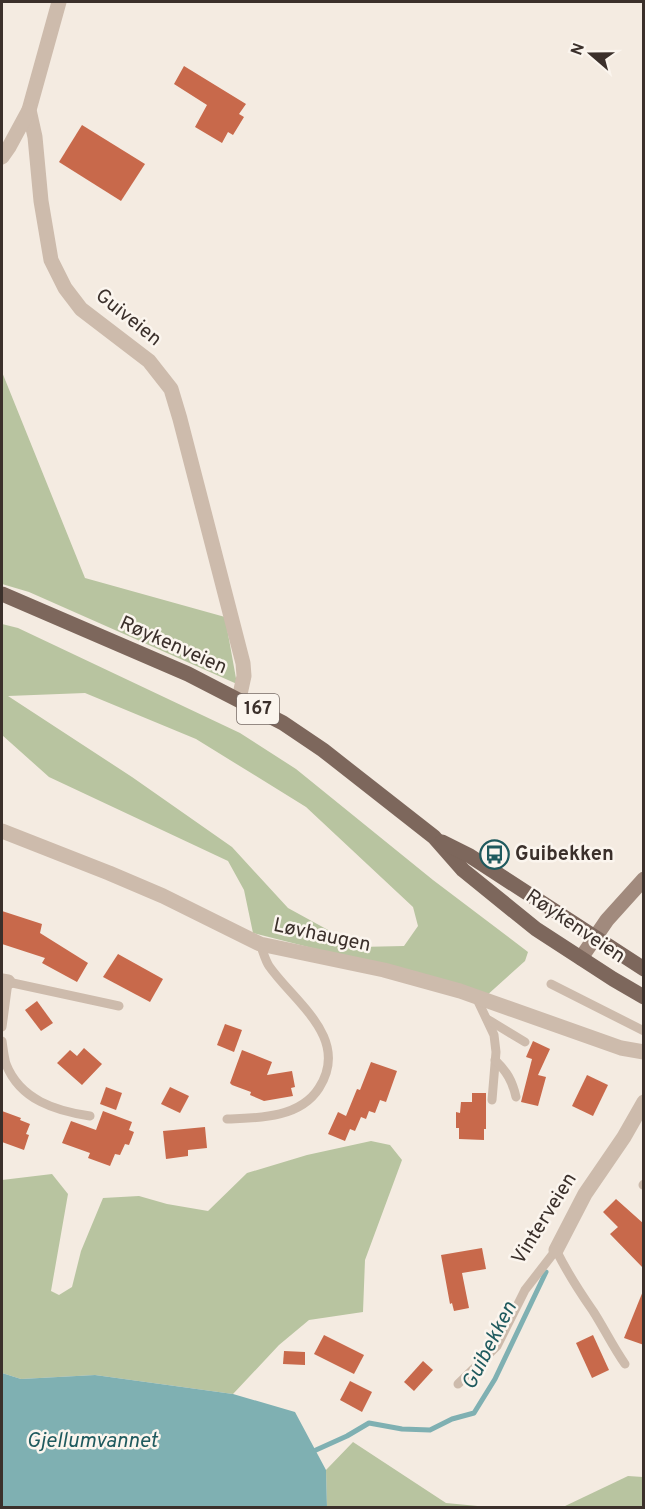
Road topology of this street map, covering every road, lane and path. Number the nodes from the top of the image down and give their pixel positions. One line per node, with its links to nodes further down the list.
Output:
1 (59, 2): 2 (street, Guiveien)
2 (29, 110): 3 (street); 5 (street, Guiveien)
3 (2, 157)
4 (2, 594): 5 (main road, Røykenveien / 167)
5 (239, 699): 7 (main road, Røykenveien / 167)
6 (2, 831): 10 (street, Løvhaugen)
7 (434, 837): 9 (main road, Røykenveien / 167); 11 (main road, Røykenveien / 167)
8 (644, 879): 9 (main road)
9 (594, 939): 11 (main road); 12 (main road, Røykenveien / 167)
10 (260, 944): 15 (street, Løvhaugen); 30 (lane)
11 (580, 958): 16 (main road, Røykenveien / 167)
12 (644, 969)
13 (5, 981): 17 (lane); 18 (lane)
14 (550, 984): 21 (lane)
15 (476, 997): 19 (lane); 24 (street, Løvhaugen)
16 (644, 997)
17 (3, 1006): 20 (lane)
18 (119, 1006)
19 (487, 1019): 23 (lane); 25 (lane)
20 (2, 1027)
21 (644, 1031)
22 (2, 1041): 29 (lane)
23 (525, 1042)
24 (644, 1052)
25 (495, 1060): 26 (lane); 27 (lane)
26 (516, 1096)
27 (492, 1100)
28 (644, 1102): 31 (street, Vinterveien)
29 (90, 1116)
30 (227, 1119)
31 (556, 1250): 32 (lane); 33 (lane, Vinterveien)
32 (625, 1364)
33 (458, 1384)

